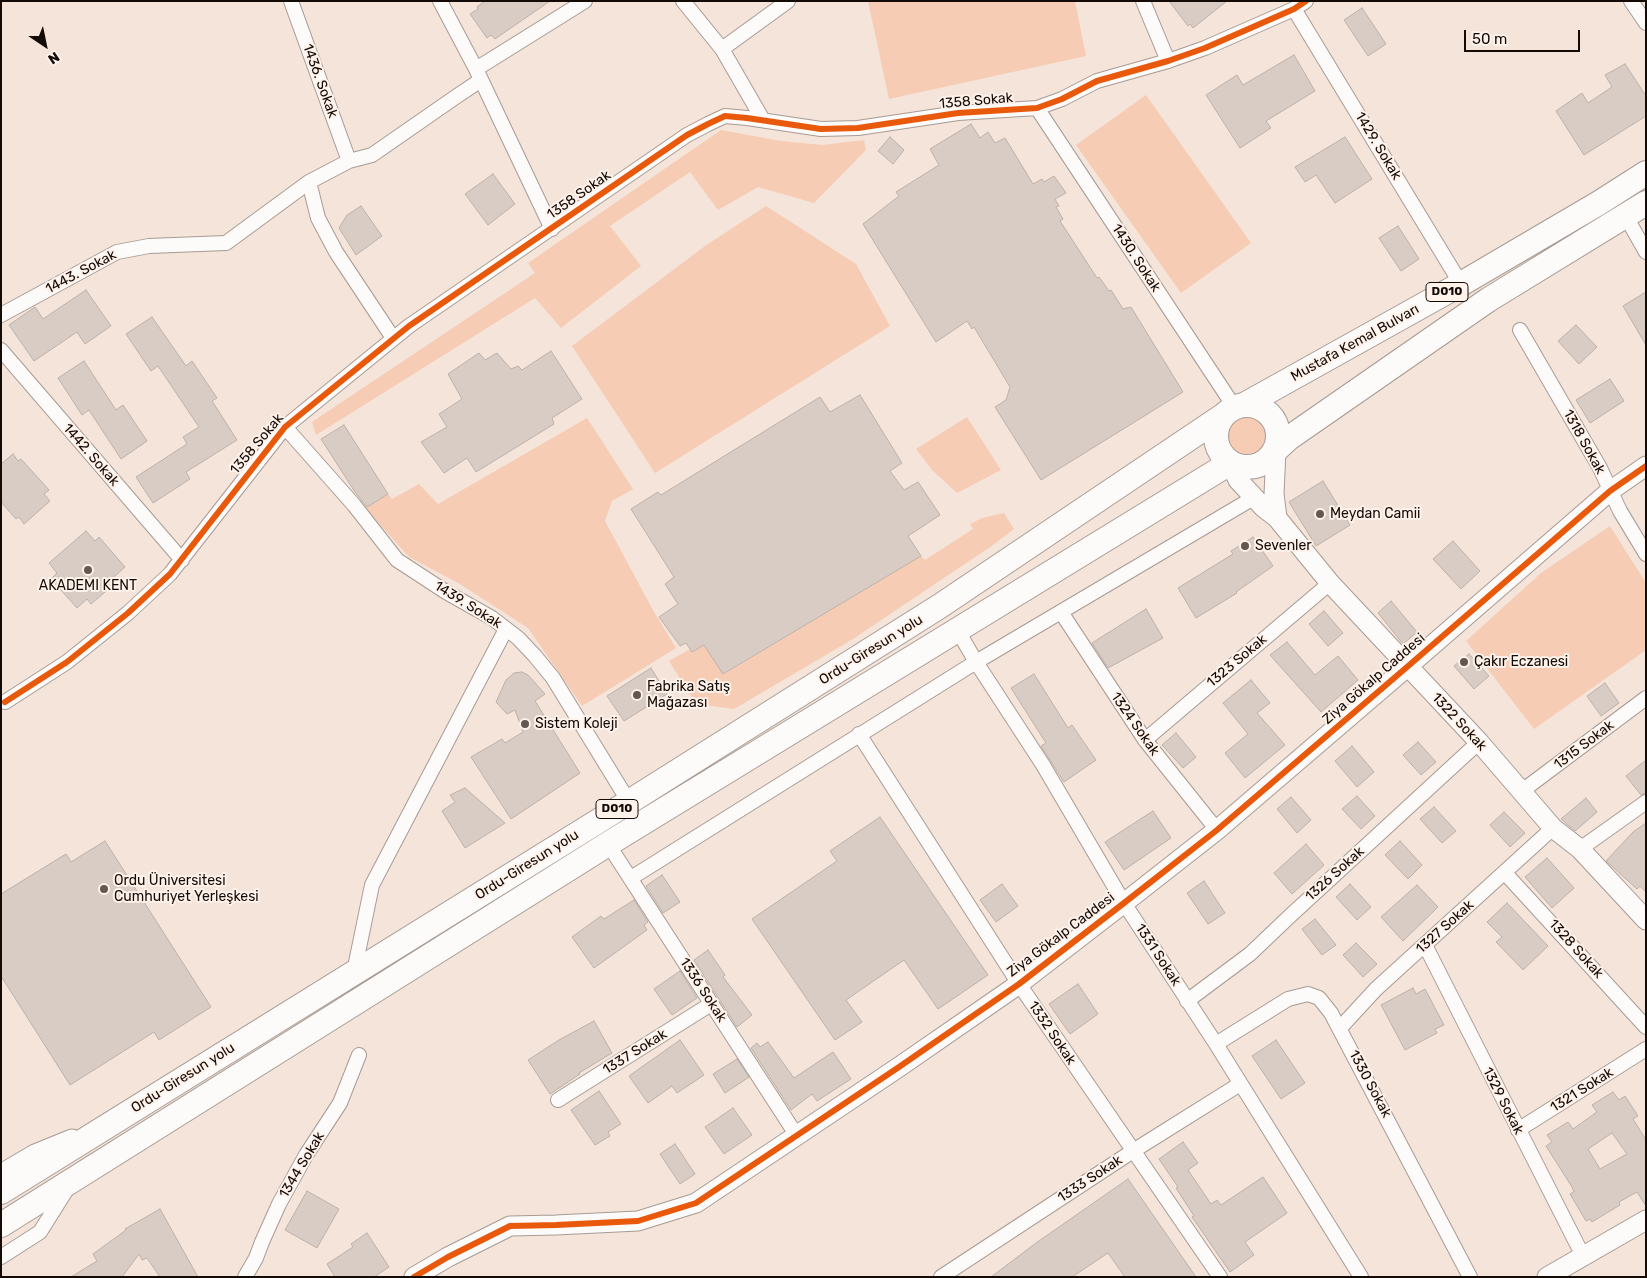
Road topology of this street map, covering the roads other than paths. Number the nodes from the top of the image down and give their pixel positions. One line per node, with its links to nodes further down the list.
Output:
1 (292, 1): 15 (street, 1436. Sokak)
2 (440, 1): 12 (street)
3 (585, 1): 12 (street)
4 (683, 1): 10 (street)
5 (788, 1): 10 (street)
6 (1143, 1): 11 (street)
7 (1631, 1): 9 (street)
8 (1300, 5): 11 (street, 1358 Sokak); 22 (street, 1429. Sokak)
9 (1646, 23)
10 (722, 49): 14 (street)
11 (1168, 62): 13 (street, 1358 Sokak)
12 (479, 74): 15 (street); 20 (street)
13 (1036, 108): 14 (street, 1358 Sokak); 27 (street, 1430. Sokak)
14 (763, 120): 20 (street, 1358 Sokak)
15 (348, 161): 17 (street)
16 (1646, 173): 22 (highway, Mustafa Kemal Bulvarı / D010)
17 (309, 182): 23 (street, 1443. Sokak); 25 (street)
18 (1646, 202): 19 (highway, D010)
19 (1625, 215): 21 (street); 29 (highway, D010)
20 (552, 229): 25 (street, 1358 Sokak)
21 (1646, 252)
22 (1461, 284): 27 (highway, Mustafa Kemal Bulvarı / D010)
23 (1, 315)
24 (1520, 330): 32 (street, 1318 Sokak)
25 (393, 338): 28 (street, 1358 Sokak)
26 (1, 350): 36 (street, 1442. Sokak)
27 (1234, 409): 29 (highway); 30 (highway); 49 (highway, Ordu-Giresun yolu / D010)
28 (285, 427): 36 (street, 1358 Sokak); 39 (street, 1439. Sokak)
29 (1276, 450): 30 (highway); 34 (street)
30 (1230, 463): 33 (street, 1322 Sokak); 40 (highway, Ordu-Giresun yolu / D010)
31 (1646, 466): 32 (street, Ziya Gökalp Caddesi)
32 (1610, 491): 35 (street, 1318 Sokak); 42 (street, Ziya Gökalp Caddesi)
33 (1255, 497): 34 (street, 1322 Sokak); 38 (street)
34 (1277, 518): 37 (street, 1322 Sokak)
35 (1646, 554)
36 (182, 560): 44 (street, 1358 Sokak)
37 (1330, 582): 42 (street, 1322 Sokak); 46 (street, 1323 Sokak)
38 (1061, 612): 41 (street); 46 (street, 1324 Sokak)
39 (506, 629): 49 (street, 1439. Sokak); 60 (street)
40 (958, 631): 41 (street, 1331 Sokak); 53 (highway, Ordu-Giresun yolu / D010)
41 (976, 662): 45 (street); 57 (street, 1331 Sokak)
42 (1408, 667): 47 (street, 1322 Sokak); 52 (street, Ziya Gökalp Caddesi)
43 (1646, 698): 48 (street, 1315 Sokak)
44 (5, 702)
45 (859, 734): 56 (street); 61 (street, 1332 Sokak)
46 (1144, 740): 52 (street, 1324 Sokak)
47 (1479, 742): 48 (street, 1322 Sokak); 62 (street, 1326 Sokak)
48 (1522, 792): 51 (street, 1322 Sokak)
49 (629, 802): 60 (highway, Ordu-Giresun yolu / D010)
50 (1646, 802): 54 (street)
51 (1553, 828): 54 (street, 1322 Sokak); 55 (street, 1327 Sokak)
52 (1217, 830): 57 (street, Ziya Gökalp Caddesi)
53 (608, 844): 56 (street, 1336 Sokak); 76 (highway, Ordu-Giresun yolu / D010)
54 (1580, 849): 58 (street, 1322 Sokak)
55 (1505, 873): 59 (street, 1327 Sokak); 64 (street, 1328 Sokak)
56 (631, 878): 63 (street, 1336 Sokak)
57 (1124, 903): 61 (street, Ziya Gökalp Caddesi); 62 (street, 1331 Sokak)
58 (1644, 915)
59 (1425, 945): 65 (street, 1327 Sokak); 72 (street, 1329 Sokak)
60 (354, 972): 71 (highway, Ordu-Giresun yolu / D010)
61 (1019, 984): 73 (street, Ziya Gökalp Caddesi); 74 (street, 1332 Sokak)
62 (1187, 1001): 66 (street, 1331 Sokak)
63 (711, 1004): 70 (street, 1337 Sokak); 73 (street, 1336 Sokak)
64 (1646, 1026)
65 (1340, 1028): 66 (street, 1330 Sokak); 87 (street, 1330 Sokak)
66 (1216, 1044): 69 (street, 1331 Sokak)
67 (1646, 1049): 72 (street, 1321 Sokak)
68 (359, 1055): 82 (street, 1344 Sokak)
69 (1240, 1084): 74 (street, 1333 Sokak); 86 (street, 1331 Sokak)
70 (558, 1100)
71 (108, 1125): 75 (street); 77 (highway, Ordu-Giresun yolu / D010)
72 (1518, 1130): 80 (street, 1329 Sokak)
73 (797, 1136): 83 (street, Ziya Gökalp Caddesi)
74 (1134, 1151): 84 (street, 1333 Sokak); 85 (street, 1332 Sokak)
75 (1, 1174)
76 (72, 1181): 79 (highway, Ordu-Giresun yolu / D010); 81 (street)
77 (1, 1192)
78 (1646, 1220): 80 (street)
79 (1, 1225)
80 (1583, 1256): 88 (street)
81 (1, 1257)
82 (245, 1277)
83 (414, 1277)
84 (941, 1277)
85 (1220, 1277)
86 (1361, 1277)
87 (1470, 1277)
88 (1547, 1277)

